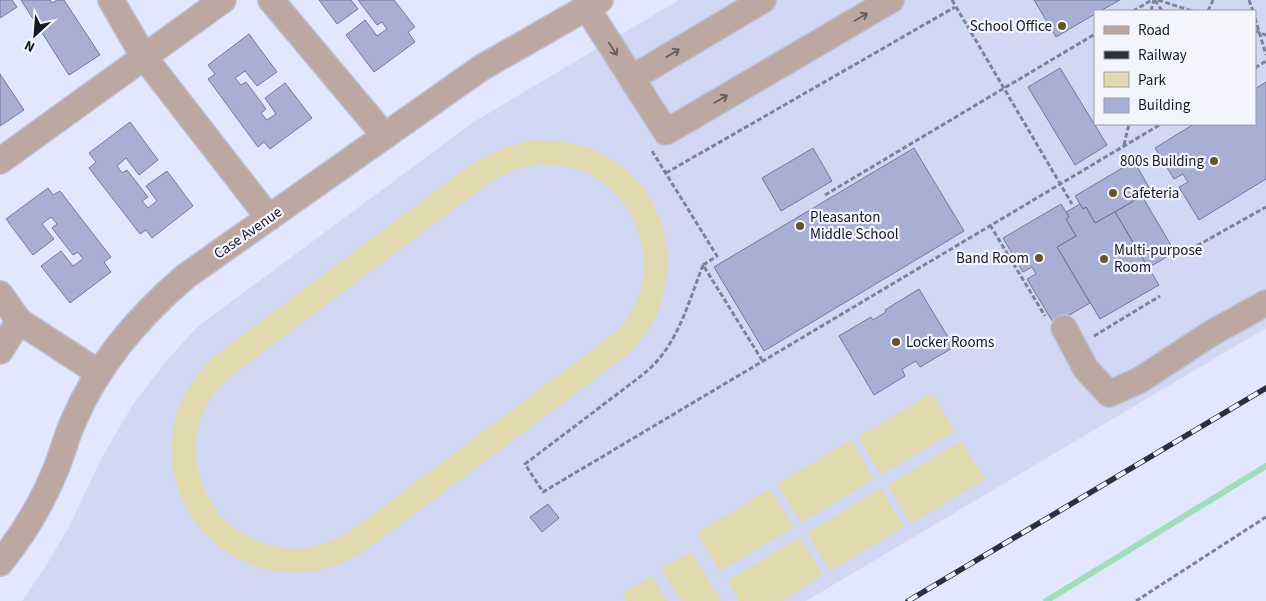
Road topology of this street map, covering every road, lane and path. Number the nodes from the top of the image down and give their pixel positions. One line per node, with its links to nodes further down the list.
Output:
1 (111, 0): 18 (street)
2 (223, 0): 18 (street)
3 (271, 0): 23 (street)
4 (762, 0): 19 (street, one-way to 4)
5 (891, 0): 19 (street, one-way to 5)
6 (952, 0): 9 (path)
7 (1155, 0): 10 (path); 11 (path)
8 (593, 4): 19 (street, one-way to 19); 23 (street, Case Avenue)
9 (955, 7): 20 (path); 27 (path)
10 (1135, 10)
11 (1189, 10)
12 (1256, 22): 14 (path)
13 (1256, 32): 14 (path)
14 (1259, 33): 16 (path); 17 (path)
15 (1094, 35): 20 (path)
16 (1266, 35)
17 (1266, 55)
18 (144, 57): 26 (street); 32 (street)
19 (632, 78)
20 (1004, 88): 28 (path); 29 (path)
21 (1128, 125): 24 (path)
22 (1158, 125): 24 (path)
23 (385, 136): 32 (street, Case Avenue)
24 (1124, 145): 28 (path)
25 (650, 148): 27 (path)
26 (0, 161)
27 (666, 173): 34 (path)
28 (1060, 183): 30 (path); 40 (path)
29 (825, 195)
30 (1072, 204)
31 (1266, 207): 33 (path)
32 (269, 218): 41 (street, Case Avenue)
33 (1184, 253)
34 (703, 265): 40 (path); 40 (path)
35 (0, 294): 37 (street)
36 (1266, 303): 38 (street)
37 (18, 321): 39 (street); 41 (street)
38 (1064, 328)
39 (0, 351)
40 (762, 360)
41 (99, 374): 43 (street, Case Avenue)
42 (1266, 517): 44 (path)
43 (0, 564)
44 (1136, 601)

